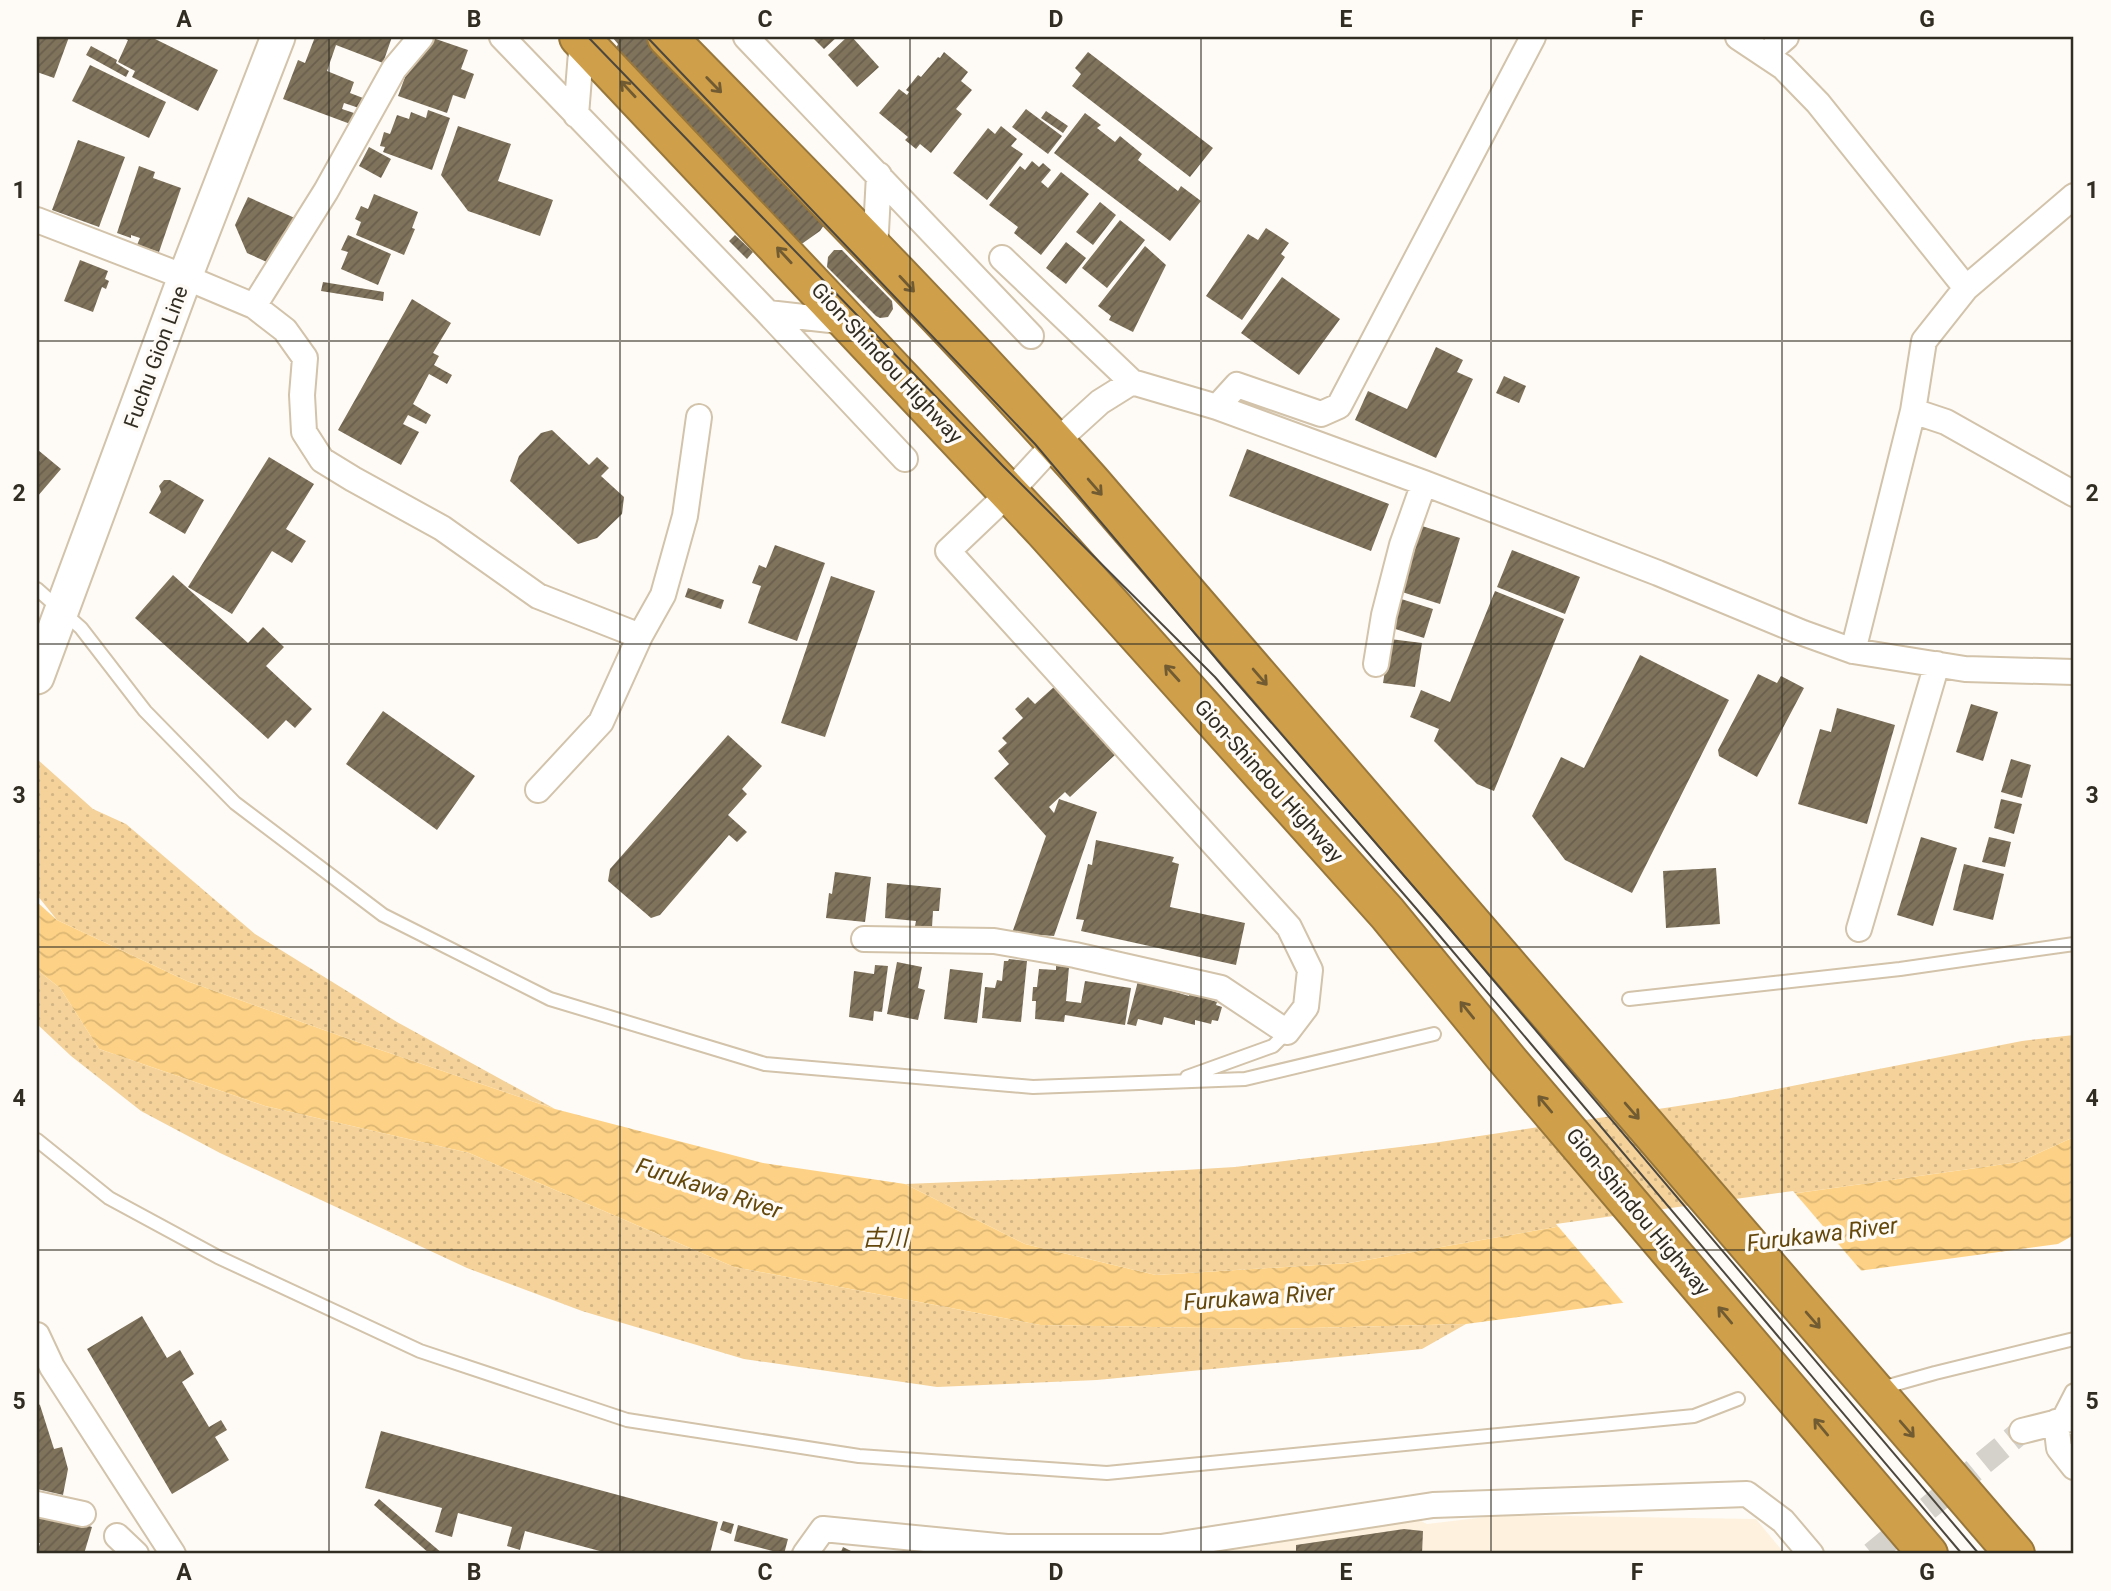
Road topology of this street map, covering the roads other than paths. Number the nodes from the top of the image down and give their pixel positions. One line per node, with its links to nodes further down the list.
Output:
1 (278, 37): 17 (main road, Fuchu Gion Line)
2 (421, 37): 19 (street)
3 (502, 37): 11 (street)
4 (667, 37): 15 (highway, one-way to 15)
5 (746, 37): 12 (street)
6 (1533, 37): 24 (street)
7 (1738, 37): 10 (street)
8 (1786, 37): 10 (street)
9 (580, 38): 11 (street); 21 (highway, Gion-Shindou Highway, one-way to 9)
10 (1765, 55): 18 (street)
11 (576, 114): 20 (street)
12 (879, 175): 15 (street); 22 (street)
13 (2074, 196): 18 (street)
14 (37, 220): 17 (street)
15 (876, 250): 27 (highway, one-way to 27)
16 (1002, 258): 23 (street)
17 (185, 277): 19 (street); 33 (main road, Fuchu Gion Line)
18 (1966, 288): 25 (street)
19 (254, 306): 34 (street)
20 (768, 313): 21 (street); 28 (street)
21 (848, 322): 30 (highway, Gion-Shindou Highway)
22 (1031, 337)
23 (1132, 382): 24 (street); 27 (street)
24 (1217, 407): 29 (street)
25 (1913, 411): 31 (street); 35 (street)
26 (699, 417): 34 (street)
27 (1055, 442): 30 (street); 52 (highway, one-way to 52)
28 (905, 459)
29 (1424, 483): 35 (street); 36 (street)
30 (1009, 493): 45 (street); 65 (highway, Gion-Shindou Highway, one-way to 30)
31 (2074, 494)
32 (37, 589): 33 (lane)
33 (62, 610): 39 (main road, Fuchu Gion Line); 47 (lane)
34 (640, 636): 40 (street)
35 (1853, 651): 37 (street)
36 (1376, 664)
37 (1937, 664): 38 (street); 41 (street)
38 (2074, 672)
39 (37, 677)
40 (538, 790)
41 (1859, 929)
42 (864, 939): 45 (street)
43 (2074, 944): 44 (lane)
44 (1629, 999)
45 (1287, 1032): 47 (lane)
46 (1434, 1034): 47 (lane)
47 (1175, 1082)
48 (37, 1140): 53 (lane)
49 (37, 1335): 62 (street)
50 (2074, 1339): 52 (lane)
51 (2074, 1390): 54 (lane)
52 (1874, 1391): 66 (highway, one-way to 66)
53 (1738, 1399)
54 (2065, 1420): 55 (street); 56 (street)
55 (2022, 1430)
56 (2074, 1467)
57 (37, 1504): 58 (street)
58 (83, 1514)
59 (117, 1536): 61 (street)
60 (1006, 1550): 63 (street); 64 (street)
61 (136, 1554)
62 (173, 1554)
63 (805, 1554)
64 (1811, 1554)
65 (1928, 1554)
66 (2015, 1554)

